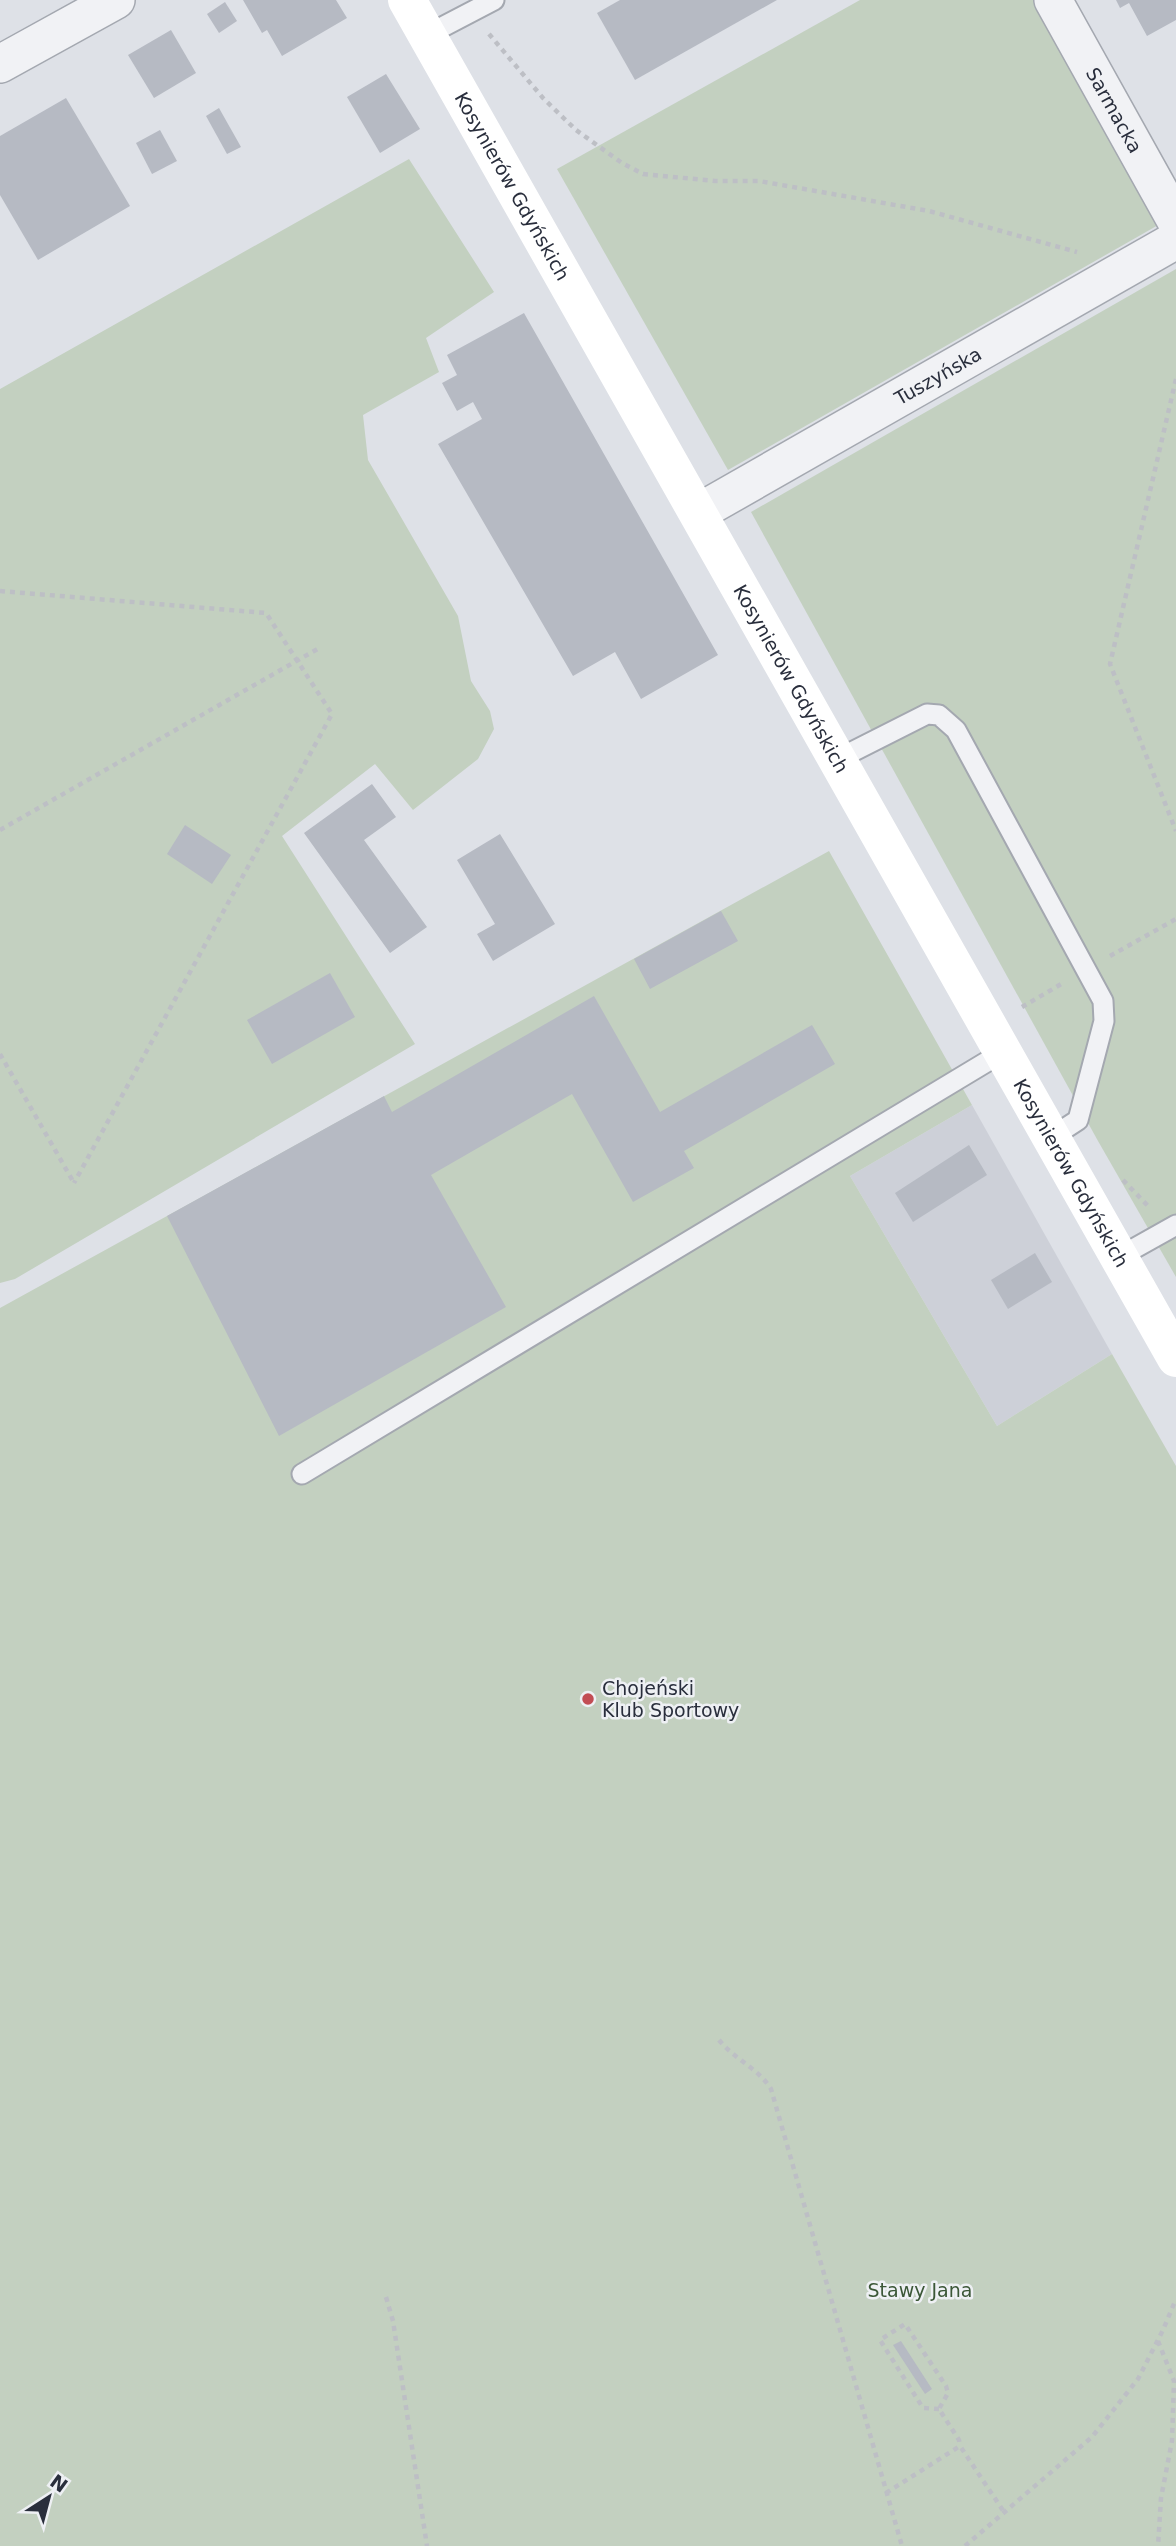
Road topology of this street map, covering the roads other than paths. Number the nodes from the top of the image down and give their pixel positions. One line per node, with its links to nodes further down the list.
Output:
1 (116, 0): 6 (street)
2 (407, 0): 5 (street, Kosynierów Gdyńskich)
3 (494, 0): 5 (lane)
4 (1053, 0): 7 (street, Sarmacka)
5 (427, 35): 9 (street, Kosynierów Gdyńskich)
6 (0, 64)
7 (1176, 221)
8 (1176, 240): 9 (street, Tuszyńska)
9 (699, 512): 10 (street, Kosynierów Gdyńskich)
10 (838, 759): 11 (street, Kosynierów Gdyńskich); 12 (lane)
11 (1003, 1052): 12 (street, Kosynierów Gdyńskich); 16 (lane)
12 (1052, 1137): 14 (street, Kosynierów Gdyńskich)
13 (1169, 1229): 14 (lane)
14 (1119, 1257): 15 (street, Kosynierów Gdyńskich)
15 (1176, 1358)
16 (302, 1474)

